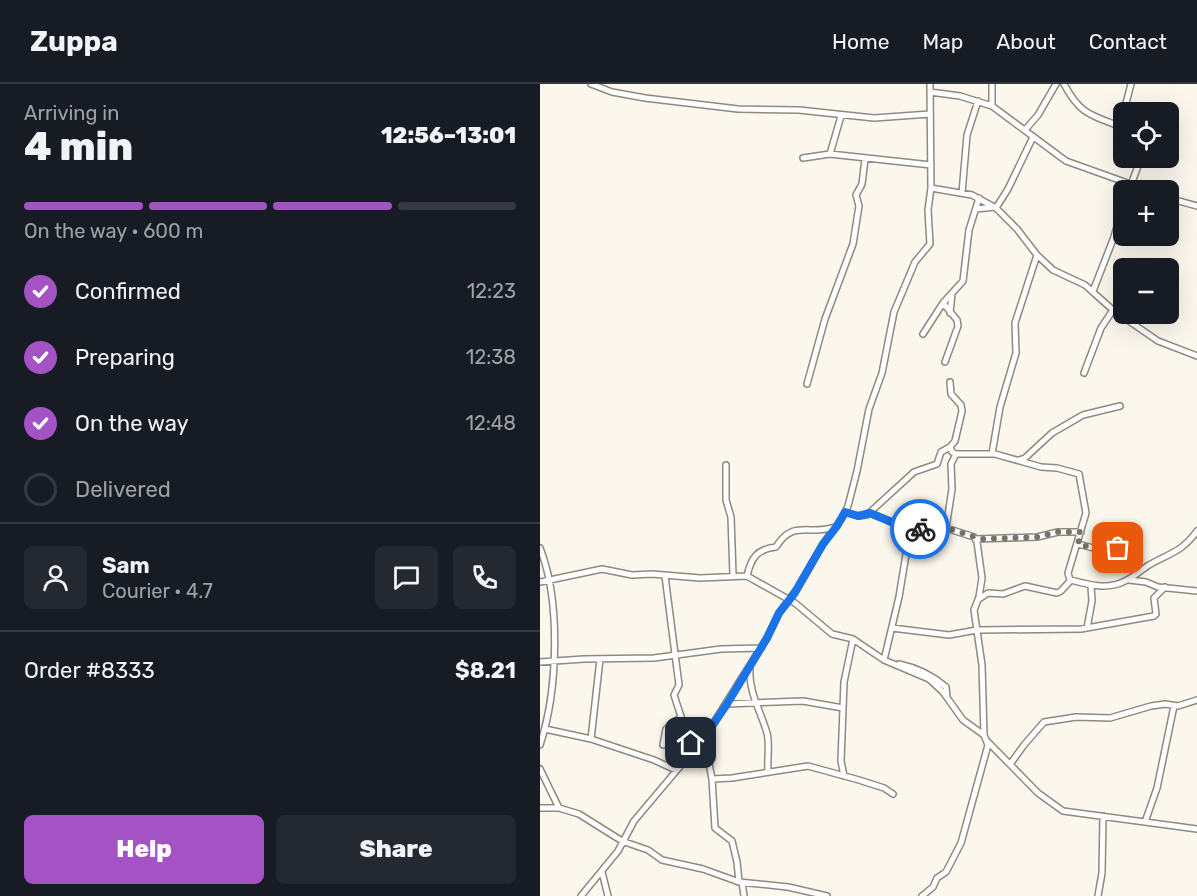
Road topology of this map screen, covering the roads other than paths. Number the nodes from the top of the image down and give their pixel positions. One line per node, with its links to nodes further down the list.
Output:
1 (591, 84): 12 (street)
2 (930, 84): 7 (street)
3 (992, 84): 10 (street)
4 (1056, 84): 14 (street)
5 (1064, 84): 13 (street)
6 (1131, 84): 9 (street)
7 (930, 92): 8 (street); 11 (street)
8 (978, 101): 10 (street); 22 (street)
9 (1127, 102)
10 (992, 106): 14 (street)
11 (930, 114): 12 (street); 19 (street)
12 (841, 116): 16 (street)
13 (1113, 124)
14 (1025, 130): 15 (street)
15 (1033, 137): 20 (street); 25 (street)
16 (830, 154): 17 (street); 18 (street)
17 (803, 158)
18 (865, 159): 19 (street); 41 (street)
19 (931, 165): 21 (street)
20 (1113, 181)
21 (931, 188): 22 (street); 48 (street)
22 (962, 193): 23 (street)
23 (979, 198): 25 (street); 27 (street)
24 (1179, 201): 26 (street)
25 (995, 207): 27 (street); 29 (street)
26 (1197, 207)
27 (976, 209): 31 (street)
28 (1113, 240): 30 (street)
29 (1037, 255): 30 (street); 45 (street)
30 (1093, 291): 33 (street)
31 (952, 294): 32 (street); 34 (street)
32 (943, 303): 34 (street); 36 (street)
33 (1113, 310): 39 (street)
34 (950, 313): 38 (street)
35 (1133, 324): 37 (street)
36 (923, 334)
37 (1197, 356)
38 (945, 362)
39 (1084, 373)
40 (950, 382): 43 (street)
41 (807, 384)
42 (1120, 406): 46 (street)
43 (950, 447): 44 (street); 49 (street)
44 (956, 454): 45 (street); 51 (street)
45 (992, 454): 46 (street)
46 (1019, 460): 54 (street)
47 (726, 465): 59 (street)
48 (845, 512): 49 (street); 50 (street)
49 (870, 513): 52 (street)
50 (837, 526): 61 (street); 70 (street)
51 (946, 528): 52 (street); 55 (street)
52 (913, 531): 71 (street)
53 (1197, 531): 64 (street)
54 (1081, 532): 55 (street); 56 (street)
55 (976, 539): 69 (street)
56 (1078, 544): 58 (street); 63 (street)
57 (540, 548): 62 (street)
58 (1129, 548)
59 (733, 575): 60 (street); 61 (street)
60 (665, 576): 62 (street); 76 (street)
61 (747, 576): 70 (street)
62 (550, 580): 65 (street); 79 (street)
63 (1070, 580): 66 (street); 69 (street)
64 (1127, 580): 66 (street); 67 (street)
65 (540, 582)
66 (1091, 586): 72 (street)
67 (1165, 587): 68 (street); 72 (street)
68 (1197, 591)
69 (979, 599): 73 (street)
70 (790, 600): 74 (street); 75 (street)
71 (892, 628): 73 (street); 78 (street)
72 (1087, 628): 73 (street)
73 (977, 630): 90 (street)
74 (853, 639): 78 (street); 86 (street)
75 (761, 648): 76 (street); 81 (street)
76 (675, 655): 77 (street); 87 (street)
77 (600, 659): 79 (street); 91 (street)
78 (884, 660): 90 (street)
79 (554, 661): 80 (street); 88 (street)
80 (540, 662)
81 (750, 666): 83 (street); 84 (street)
82 (1197, 700): 85 (street)
83 (756, 702): 84 (street); 86 (street); 98 (street)
84 (727, 704): 89 (street)
85 (1174, 706): 95 (street); 105 (street)
86 (843, 708): 99 (street)
87 (681, 717): 93 (street); 94 (street)
88 (545, 729): 91 (street); 92 (street)
89 (704, 738): 94 (street); 100 (street)
90 (986, 738): 95 (street); 114 (street)
91 (591, 739): 97 (street)
92 (540, 745)
93 (663, 745)
94 (696, 750): 97 (street)
95 (1011, 763): 104 (street)
96 (540, 769): 103 (street)
97 (675, 770): 107 (street)
98 (768, 772): 99 (street); 100 (street)
99 (844, 776): 101 (street)
100 (712, 778): 109 (street)
101 (893, 794)
102 (540, 808): 103 (street)
103 (559, 808): 107 (street)
104 (1103, 816): 105 (street); 115 (street)
105 (1145, 822): 106 (street)
106 (1197, 829)
107 (622, 841): 108 (street); 109 (street)
108 (602, 872): 110 (street); 111 (street)
109 (741, 882): 112 (street); 113 (street)
110 (581, 896)
111 (608, 896)
112 (744, 896)
113 (827, 896)
114 (922, 896)
115 (1098, 896)

